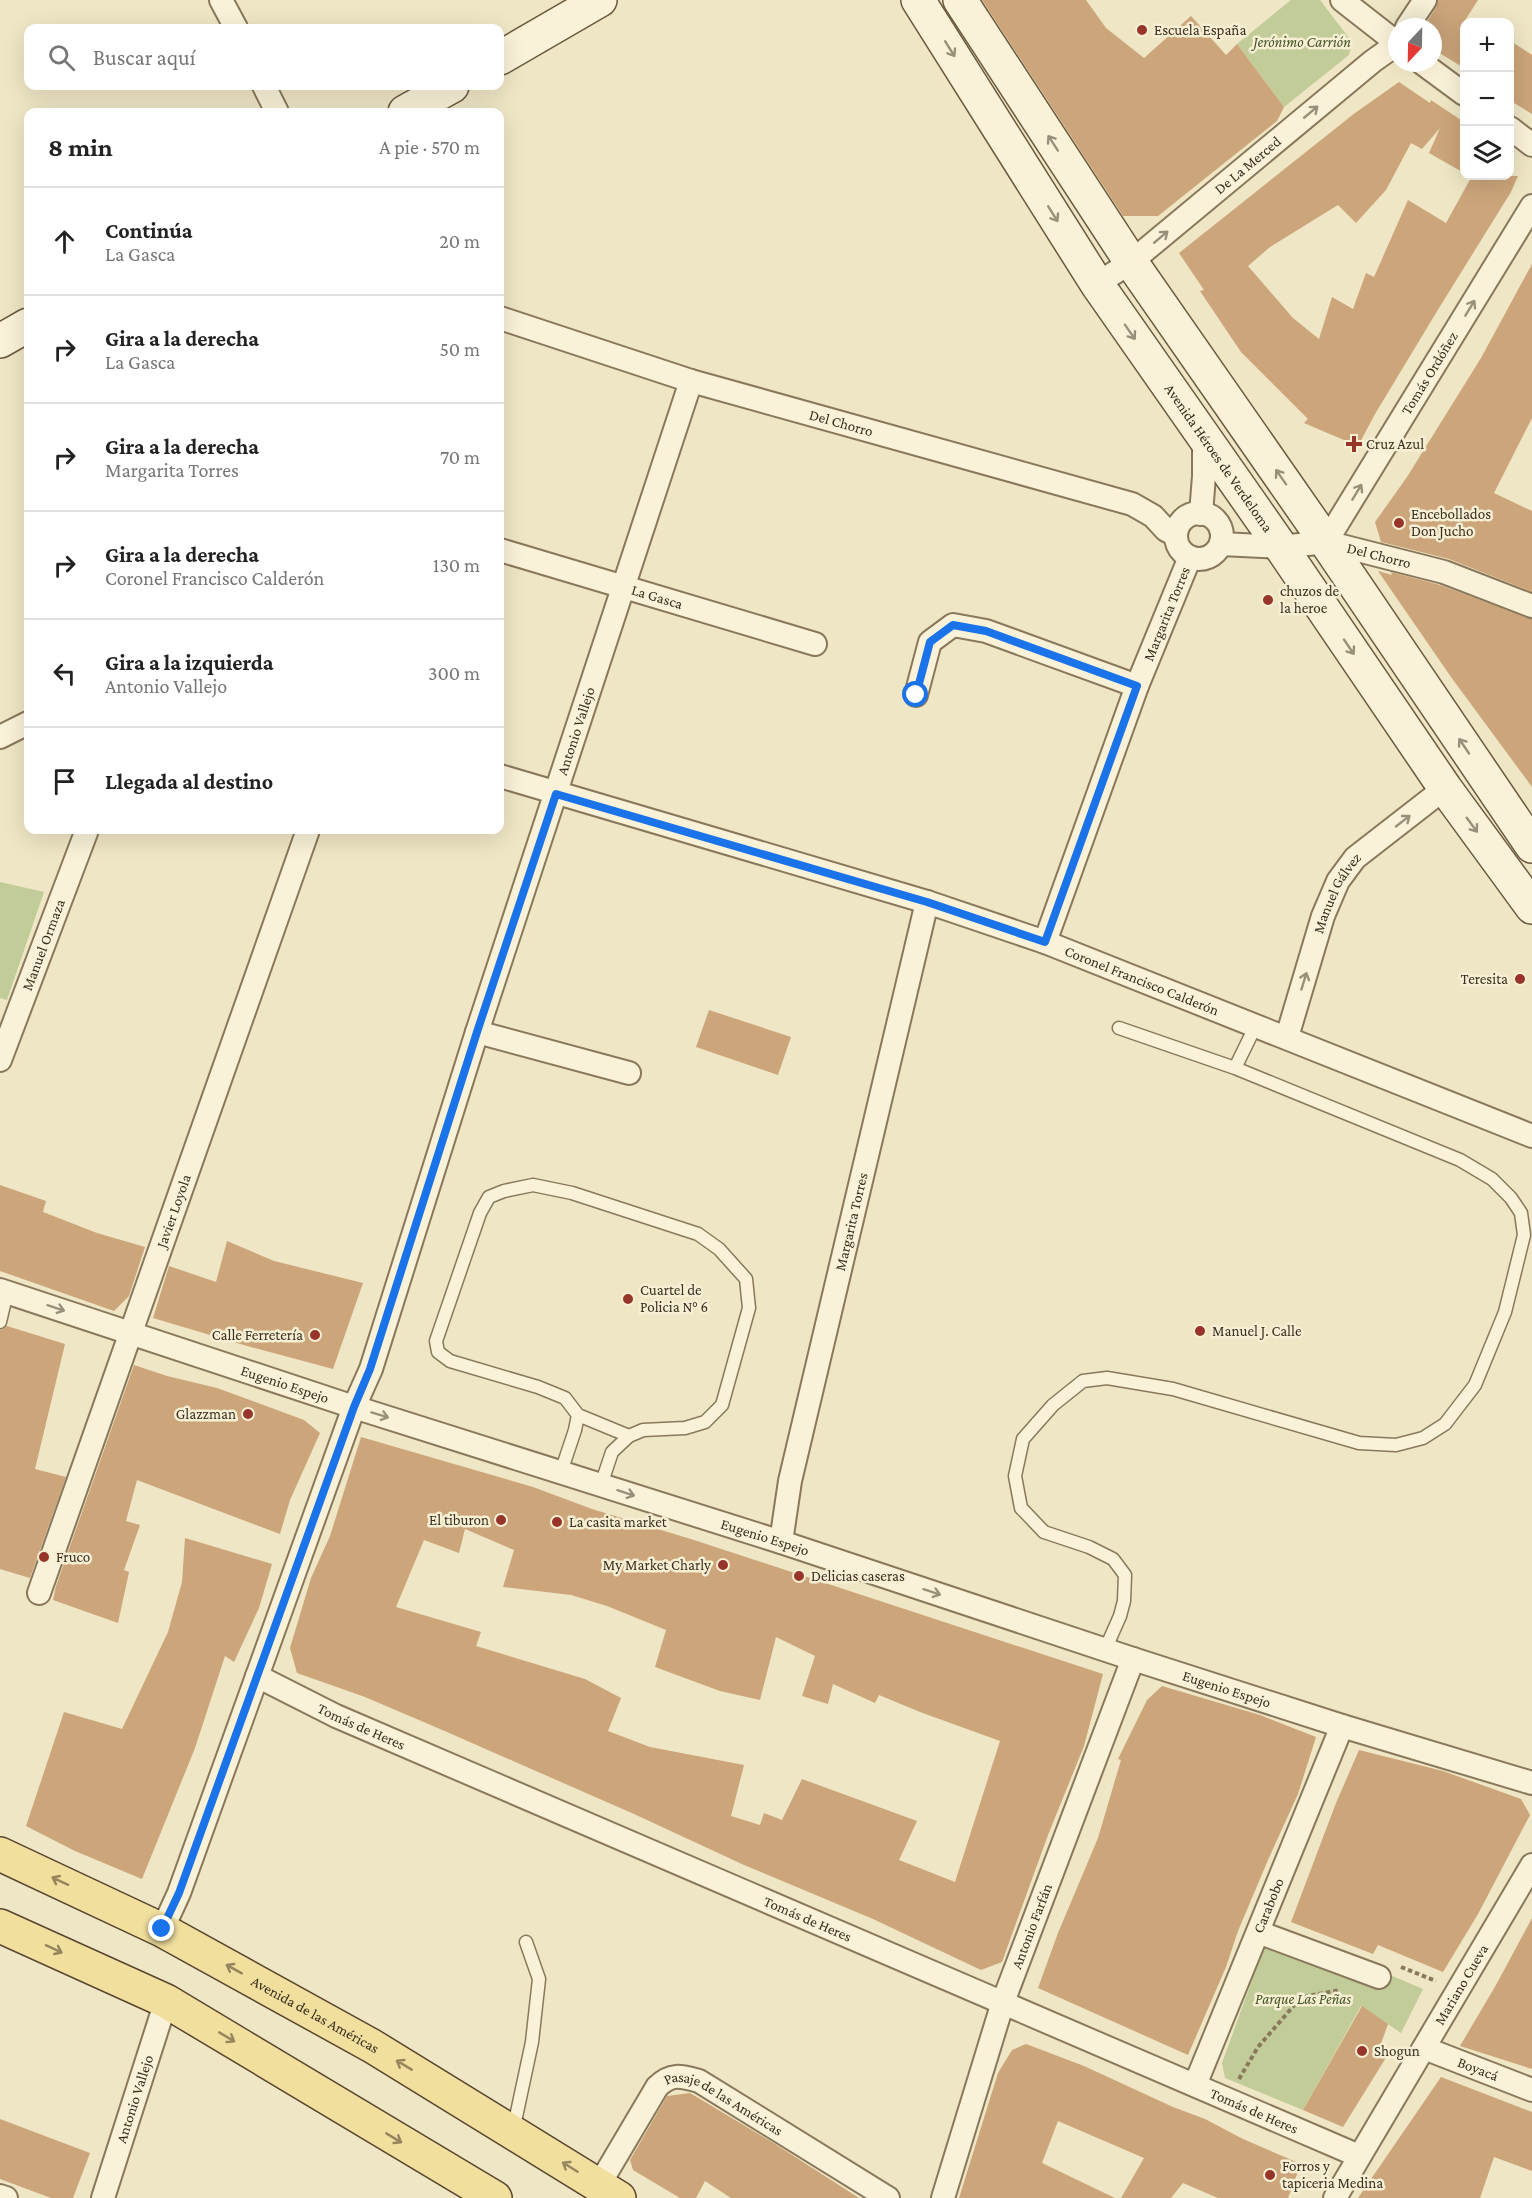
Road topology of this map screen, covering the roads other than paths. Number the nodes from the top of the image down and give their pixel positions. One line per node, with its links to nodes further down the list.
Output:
1 (221, 0): 8 (street)
2 (600, 0): 11 (main road)
3 (918, 0): 22 (main road, Avenida Héroes de Verdeloma, one-way to 22)
4 (960, 0): 21 (main road, one-way to 4)
5 (1342, 0): 9 (street)
6 (1425, 0): 7 (street)
7 (1413, 18)
8 (234, 24)
9 (1388, 37)
10 (1388, 50): 21 (street, De La Merced, one-way to 10)
11 (504, 56)
12 (1434, 72): 15 (street)
13 (266, 90): 16 (street)
14 (445, 90): 17 (main road)
15 (1460, 91)
16 (275, 108)
17 (412, 108)
18 (1514, 132): 19 (street)
19 (1532, 145)
20 (1532, 206): 30 (street, Tomás Ordóñez, one-way to 20)
21 (1131, 262): 22 (street, De La Merced); 30 (main road, one-way to 21)
22 (1097, 284): 27 (main road, Avenida Héroes de Verdeloma, one-way to 27)
23 (504, 319): 26 (street, Del Chorro)
24 (24, 327): 25 (main road)
25 (0, 341)
26 (691, 381): 29 (street, Del Chorro); 35 (street, Antonio Vallejo)
27 (1204, 438): 28 (street); 32 (main road, Avenida Héroes de Verdeloma)
28 (1201, 514): 29 (street); 31 (street)
29 (1176, 535): 34 (street)
30 (1326, 542): 32 (street, Del Chorro); 36 (street, Del Chorro); 47 (main road, one-way to 30)
31 (1221, 544): 32 (street, Del Chorro); 34 (street)
32 (1281, 547): 43 (main road, Avenida Héroes de Verdeloma, one-way to 43)
33 (504, 551): 35 (street, La Gasca)
34 (1190, 557): 38 (street, Margarita Torres)
35 (622, 588): 37 (street, La Gasca); 44 (street, Antonio Vallejo)
36 (1532, 606)
37 (815, 644)
38 (1137, 686): 39 (street); 50 (street, Margarita Torres)
39 (916, 695)
40 (24, 725): 41 (street)
41 (0, 737)
42 (504, 777): 44 (street, Coronel Francisco Calderón)
43 (1445, 788): 49 (main road, Avenida Héroes de Verdeloma, one-way to 49); 55 (street, Manuel Gálvez, one-way to 43)
44 (556, 794): 48 (street, Coronel Francisco Calderón); 54 (street, Antonio Vallejo)
45 (85, 834): 51 (street, Manuel Ormaza)
46 (307, 834): 62 (street, Javier Loyola)
47 (1532, 846)
48 (927, 902): 50 (street, Coronel Francisco Calderón); 68 (street, Margarita Torres)
49 (1532, 908)
50 (1045, 942): 52 (street, Coronel Francisco Calderón)
51 (8, 1014): 56 (street, Manuel Ormaza)
52 (1256, 1025): 55 (street, Coronel Francisco Calderón); 57 (lane)
53 (1119, 1028): 57 (lane)
54 (477, 1032): 58 (street); 63 (street, Antonio Vallejo)
55 (1287, 1037): 59 (street, Coronel Francisco Calderón)
56 (0, 1060)
57 (1234, 1068): 70 (lane)
58 (629, 1073)
59 (1532, 1136)
60 (4, 1291): 61 (lane); 62 (street, Eugenio Espejo, one-way to 62)
61 (0, 1322)
62 (129, 1332): 63 (street, Eugenio Espejo); 69 (street, Javier Loyola)
63 (354, 1407): 66 (street, Eugenio Espejo, one-way to 66); 72 (street, Antonio Vallejo)
64 (578, 1415): 65 (lane); 65 (lane); 66 (lane)
65 (629, 1437): 67 (lane)
66 (561, 1472): 67 (street, Eugenio Espejo)
67 (601, 1485): 68 (street, Eugenio Espejo, one-way to 68)
68 (781, 1542): 70 (street, Eugenio Espejo, one-way to 70)
69 (39, 1593)
70 (1105, 1650): 71 (street, Eugenio Espejo)
71 (1133, 1659): 73 (street, Eugenio Espejo); 83 (street, Antonio Farfán)
72 (257, 1676): 78 (street, Antonio Vallejo); 83 (street, Tomás de Heres)
73 (1342, 1726): 74 (street, Eugenio Espejo); 79 (street, Carabobo)
74 (1532, 1783)
75 (0, 1854): 78 (main road, Avenida de las Américas, one-way to 75)
76 (1532, 1865): 84 (street, Mariano Cueva)
77 (0, 1926): 82 (main road, one-way to 82)
78 (162, 1929): 87 (main road, Avenida de las Américas, one-way to 78)
79 (1258, 1932): 81 (street); 85 (street, Carabobo)
80 (526, 1942): 87 (lane)
81 (1379, 1977)
82 (166, 2001): 92 (street, Antonio Vallejo); 93 (main road, one-way to 93)
83 (1003, 2002): 85 (street, Tomás de Heres); 95 (street, Antonio Farfán)
84 (1424, 2048): 86 (street, Boyacá); 88 (street, Mariano Cueva)
85 (1195, 2085): 88 (street, Tomás de Heres)
86 (1532, 2090)
87 (513, 2132): 89 (main road, Avenida de las Américas, one-way to 87)
88 (1359, 2156): 96 (street, Mariano Cueva)
89 (609, 2191): 94 (street, Pasaje de las Américas)
90 (0, 2196): 91 (street)
91 (6, 2198)
92 (103, 2198)
93 (495, 2198)
94 (888, 2198)
95 (943, 2198)
96 (1335, 2198)

